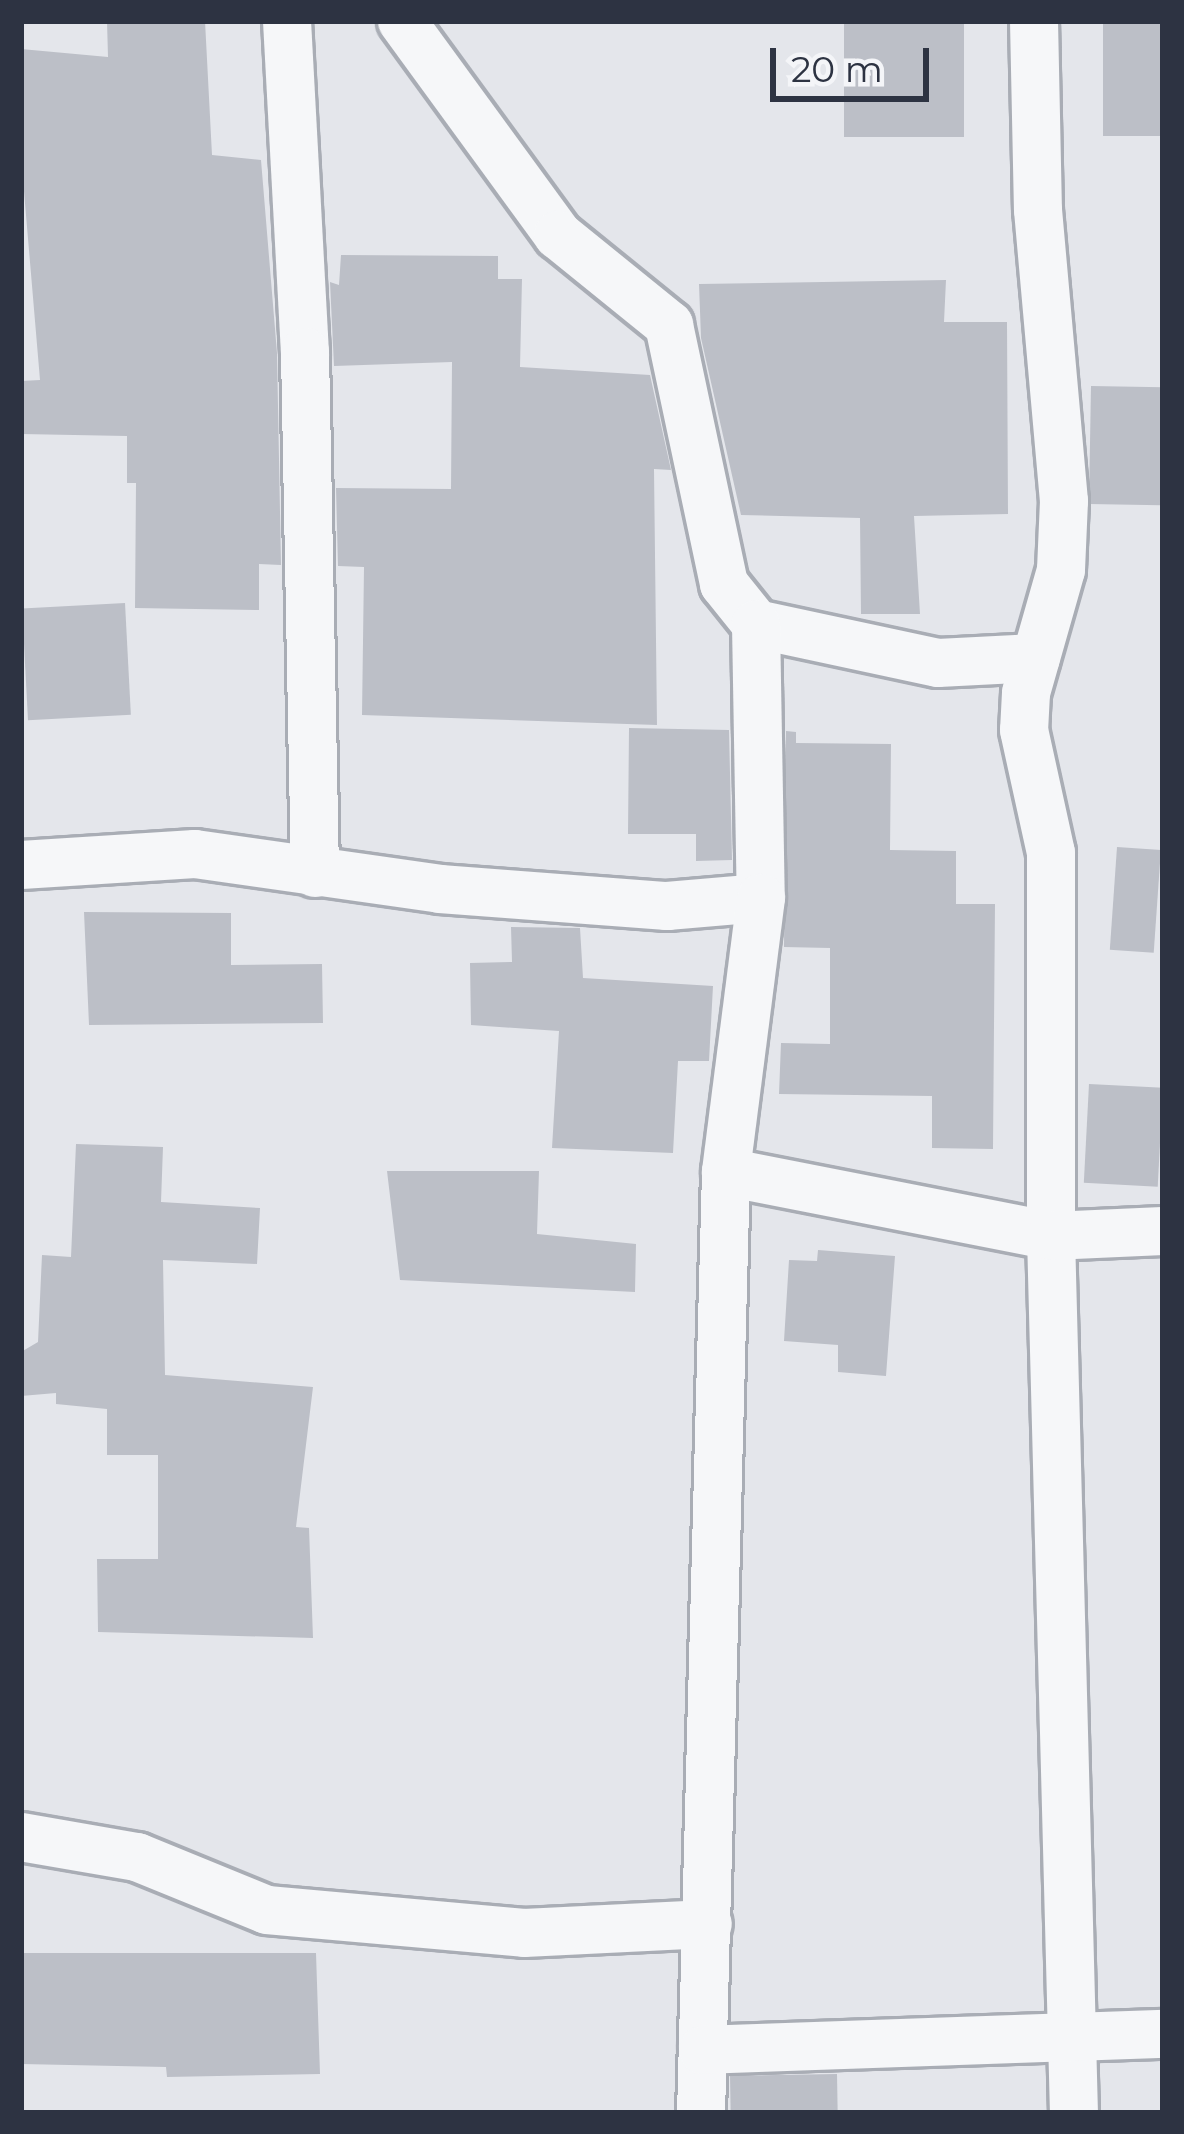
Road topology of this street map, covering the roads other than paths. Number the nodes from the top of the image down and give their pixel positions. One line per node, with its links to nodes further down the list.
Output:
1 (287, 21): 7 (street)
2 (402, 21): 4 (street)
3 (1034, 21): 5 (street)
4 (756, 624): 5 (street); 8 (street)
5 (1036, 658): 11 (street)
6 (21, 866): 7 (street)
7 (314, 873): 8 (street)
8 (761, 898): 9 (street)
9 (726, 1172): 11 (street); 13 (street)
10 (1163, 1231): 11 (street)
11 (1051, 1236): 15 (street)
12 (21, 1837): 13 (street)
13 (708, 1924): 16 (street)
14 (1163, 2034): 15 (street)
15 (1072, 2037): 16 (street); 18 (street)
16 (703, 2050): 17 (street)
17 (700, 2113)
18 (1074, 2113)

